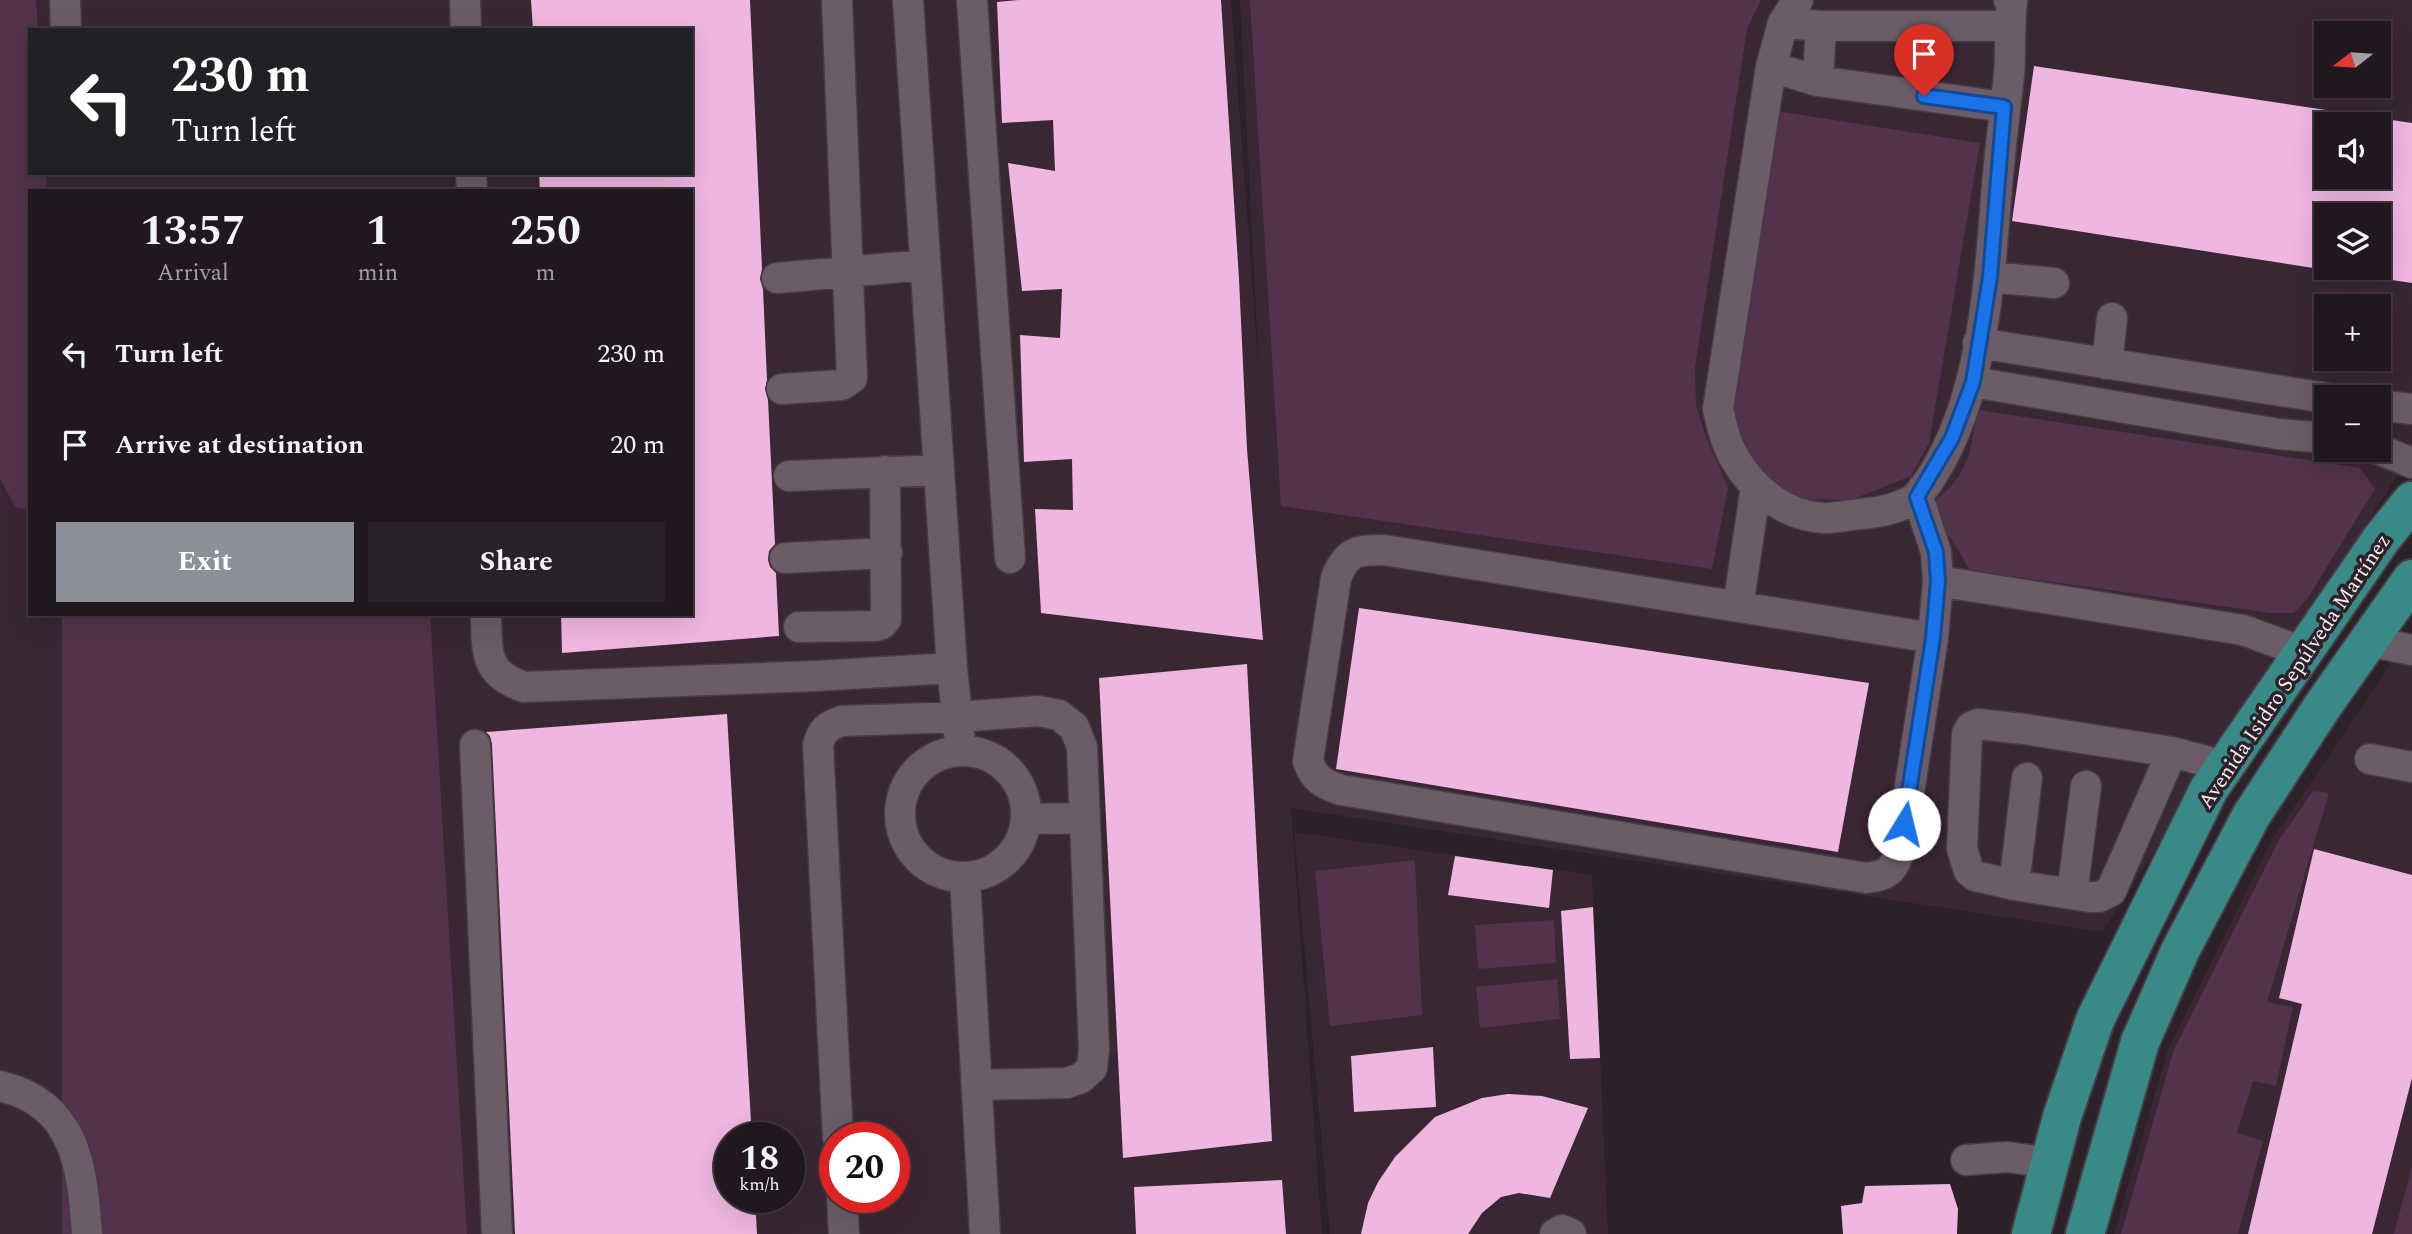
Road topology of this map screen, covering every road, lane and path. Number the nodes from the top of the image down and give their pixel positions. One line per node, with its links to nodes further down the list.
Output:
1 (65, 0): 9 (lane)
2 (465, 0): 10 (lane)
3 (837, 0): 15 (lane)
4 (908, 0): 14 (lane)
5 (972, 0): 40 (lane)
6 (2011, 7): 8 (lane); 13 (lane)
7 (1791, 11): 8 (lane); 11 (lane)
8 (1821, 26): 12 (lane)
9 (66, 28)
10 (466, 28)
11 (1771, 67): 12 (lane); 35 (lane)
12 (1818, 81): 13 (lane)
13 (2004, 107): 16 (lane)
14 (925, 265): 15 (lane); 32 (lane)
15 (848, 272): 17 (lane); 23 (lane)
16 (1990, 277): 18 (lane); 20 (lane)
17 (778, 278)
18 (2054, 283)
19 (2112, 318): 21 (lane)
20 (1979, 342): 21 (lane); 22 (lane)
21 (2107, 364): 24 (lane)
22 (1973, 382): 28 (lane); 36 (lane)
23 (782, 389)
24 (2286, 394): 25 (lane); 28 (lane)
25 (2314, 397)
26 (2391, 407): 27 (lane)
27 (2412, 410)
28 (2278, 434): 29 (lane)
29 (2314, 437)
30 (2391, 454): 31 (lane)
31 (2412, 463)
32 (939, 470): 33 (lane); 50 (lane)
33 (886, 471): 34 (lane); 38 (lane)
34 (789, 476)
35 (1756, 485): 36 (lane); 43 (lane)
36 (1917, 497): 41 (lane)
37 (2412, 502): 49 (main road, Avenida Isidro Sepúlveda Martínez)
38 (887, 553): 39 (lane); 45 (lane)
39 (785, 558)
40 (1010, 558)
41 (1938, 581): 46 (lane); 49 (lane)
42 (2407, 595): 47 (main road, Avenida Isidro Sepúlveda Martínez)
43 (1738, 607): 46 (lane); 46 (lane)
44 (486, 616): 50 (lane)
45 (799, 628)
46 (1933, 638)
47 (2368, 641): 48 (lane); 78 (main road, Avenida Isidro Sepúlveda Martínez)
48 (2412, 650)
49 (2303, 652): 56 (main road, Avenida Isidro Sepúlveda Martínez)
50 (952, 668): 51 (lane)
51 (958, 717): 53 (lane); 60 (lane); 67 (lane)
52 (475, 746): 72 (lane)
53 (961, 751): 61 (lane); 62 (lane)
54 (2172, 752): 56 (lane); 63 (lane); 64 (lane)
55 (2370, 759): 57 (lane)
56 (2224, 766): 69 (main road, Avenida Isidro Sepúlveda Martínez)
57 (2412, 767)
58 (2027, 778): 63 (lane)
59 (2086, 786): 64 (lane)
60 (1085, 818): 61 (lane); 65 (lane)
61 (1026, 820): 62 (lane)
62 (965, 878): 65 (lane)
63 (2014, 885): 64 (lane)
64 (2072, 894)
65 (977, 1085): 74 (lane)
66 (0, 1086): 71 (lane)
67 (837, 1122)
68 (1966, 1160): 69 (lane)
69 (2052, 1163): 77 (main road, Avenida Isidro Sepúlveda Martínez)
70 (843, 1213): 73 (lane)
71 (86, 1234)
72 (497, 1234)
73 (844, 1234)
74 (985, 1234)
75 (1555, 1234): 76 (lane)
76 (1571, 1234)
77 (2031, 1234)
78 (2085, 1234)

